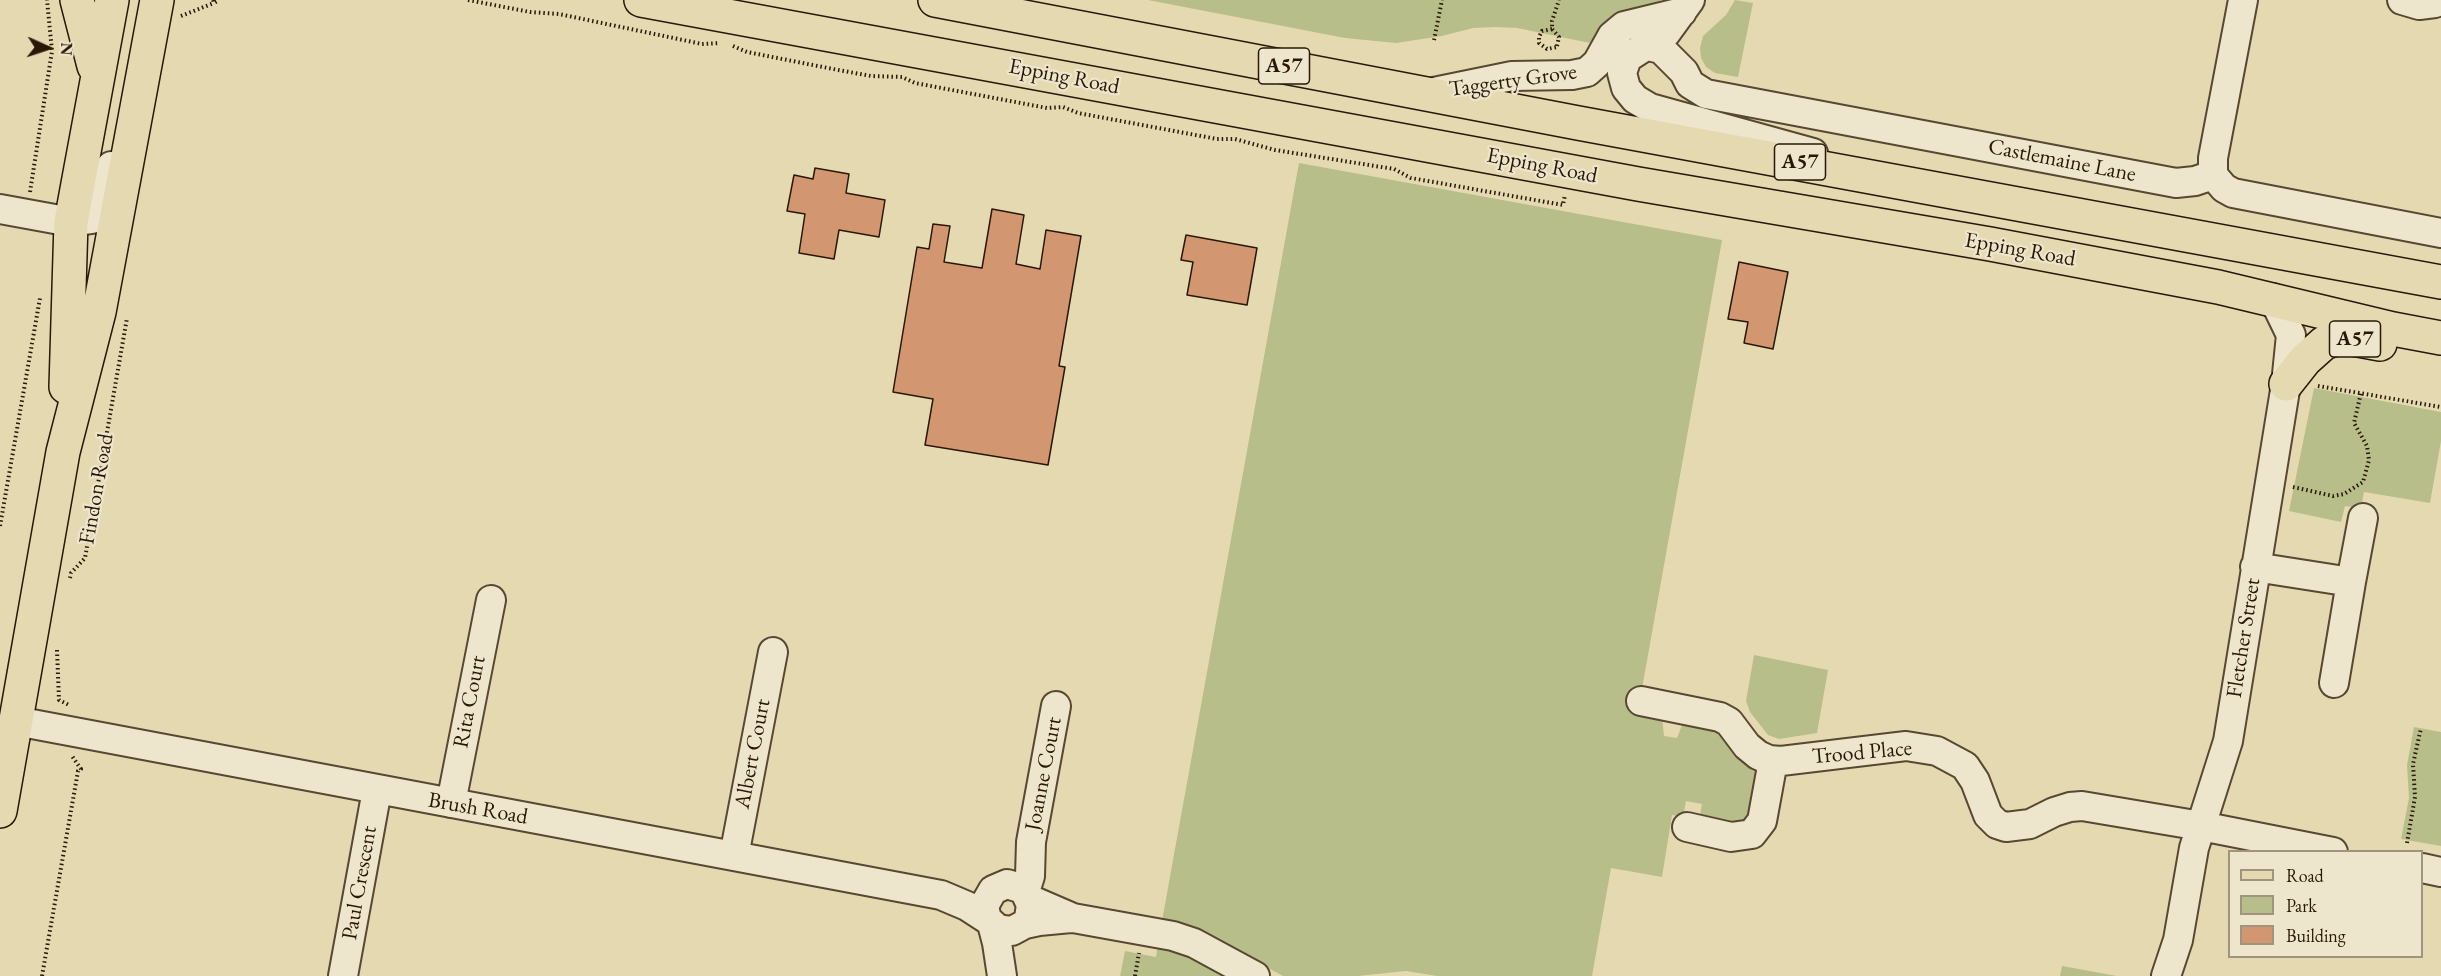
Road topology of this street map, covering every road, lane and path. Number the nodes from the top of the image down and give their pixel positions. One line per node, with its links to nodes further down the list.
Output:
1 (47, 0): 26 (path)
2 (77, 0): 19 (main road)
3 (112, 0): 19 (main road, Findon Road)
4 (468, 0): 22 (path)
5 (641, 0): 22 (main road, Epping Road)
6 (935, 0): 20 (main road, Epping Road / A57)
7 (1442, 0): 16 (path)
8 (1559, 0): 15 (path)
9 (2243, 0): 23 (street)
10 (2402, 0): 12 (street)
11 (215, 1): 14 (path)
12 (2435, 2)
13 (1686, 6): 17 (street); 18 (street); 20 (street, Taggerty Grove)
14 (164, 9): 21 (main road, Findon Road)
15 (1552, 29): 15 (path)
16 (1434, 40)
17 (1644, 45): 18 (street, Castlemaine Lane); 24 (street)
18 (1684, 72): 23 (street, Castlemaine Lane)
19 (97, 77): 27 (main road, Findon Road)
20 (1429, 93): 24 (main road, Epping Road / A57)
21 (135, 112): 27 (street); 38 (main road, Findon Road)
22 (1570, 171): 31 (main road, Epping Road)
23 (2213, 175): 28 (street)
24 (1925, 186): 29 (main road, Epping Road / A57)
25 (0, 209): 26 (street)
26 (29, 214): 27 (street)
27 (71, 222): 38 (main road, Findon Road)
28 (2441, 233)
29 (2441, 282)
30 (40, 297): 41 (path)
31 (2273, 298): 33 (main road, Epping Road); 35 (street, Fletcher Street)
32 (129, 309): 44 (path, Findon Road)
33 (2441, 338)
34 (2441, 354): 35 (main road, A57)
35 (2286, 384): 36 (path); 42 (street, Fletcher Street)
36 (2361, 393): 37 (path); 39 (path)
37 (2441, 407)
38 (63, 452): 51 (main road, Findon Road)
39 (2291, 486)
40 (2363, 518): 43 (street)
41 (0, 526)
42 (2255, 567): 43 (street); 58 (street, Fletcher Street)
43 (2351, 582): 48 (street)
44 (69, 584)
45 (491, 600): 56 (street, Rita Court)
46 (57, 648): 53 (path)
47 (773, 652): 62 (street, Albert Court)
48 (2334, 683)
49 (1641, 701): 54 (street)
50 (1056, 706): 65 (street, Joanne Court)
51 (16, 721): 53 (street, Brush Road); 57 (main road, Findon Road)
52 (2421, 728): 60 (path)
53 (75, 732): 55 (street, Brush Road); 67 (path)
54 (1773, 760): 58 (street, Trood Place); 59 (street)
55 (377, 790): 56 (street, Brush Road); 68 (street, Paul Crescent)
56 (451, 803): 62 (street, Brush Road)
57 (0, 812)
58 (2201, 826): 61 (street, Trood Place); 72 (street, Fletcher Street)
59 (1687, 827)
60 (2407, 843)
61 (2323, 850)
62 (734, 856): 65 (street, Brush Road)
63 (2423, 868): 64 (street)
64 (2441, 872)
65 (1010, 908): 69 (street); 71 (street, Brush Road)
66 (1140, 951): 70 (path)
67 (42, 976)
68 (343, 976)
69 (1003, 976)
70 (1135, 976)
71 (1255, 976)
72 (2166, 976)

